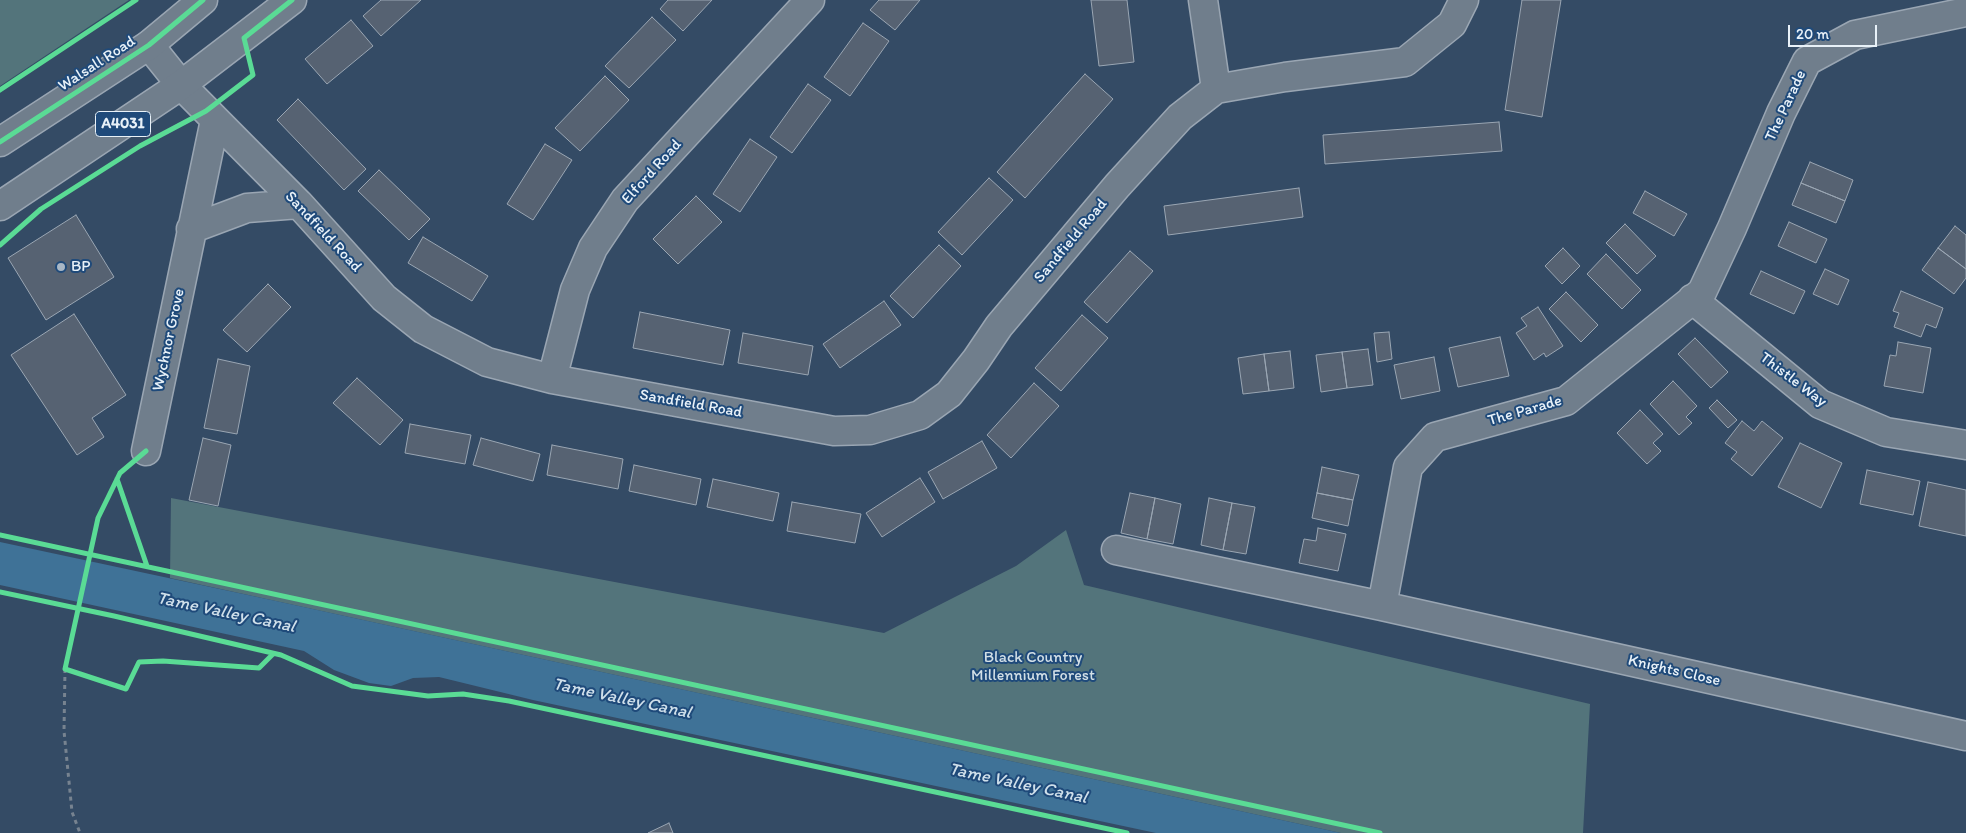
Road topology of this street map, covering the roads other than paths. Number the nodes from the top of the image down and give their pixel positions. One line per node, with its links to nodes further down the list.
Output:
1 (203, 0): 7 (street, Walsall Road)
2 (292, 0): 8 (street, A4031)
3 (810, 0): 16 (street, Elford Road)
4 (1203, 0): 9 (street)
5 (1464, 0): 9 (street, Sandfield Road)
6 (1966, 12): 15 (street, The Parade)
7 (149, 45): 8 (street, Sandfield Road); 11 (street, Walsall Road)
8 (181, 85): 10 (street, Sandfield Road); 13 (street, A4031)
9 (1216, 90): 16 (street, Sandfield Road)
10 (215, 120): 12 (street, Sandfield Road); 14 (street, Wychnor Grove)
11 (0, 142)
12 (299, 204): 14 (street); 16 (street, Sandfield Road)
13 (0, 206)
14 (191, 229): 18 (street, Wychnor Grove)
15 (1692, 300): 17 (street, Thistle Way); 20 (street, The Parade)
16 (552, 379)
17 (1966, 443)
18 (146, 451)
19 (1116, 550): 20 (street)
20 (1382, 606): 21 (street, Knights Close)
21 (1966, 736)

